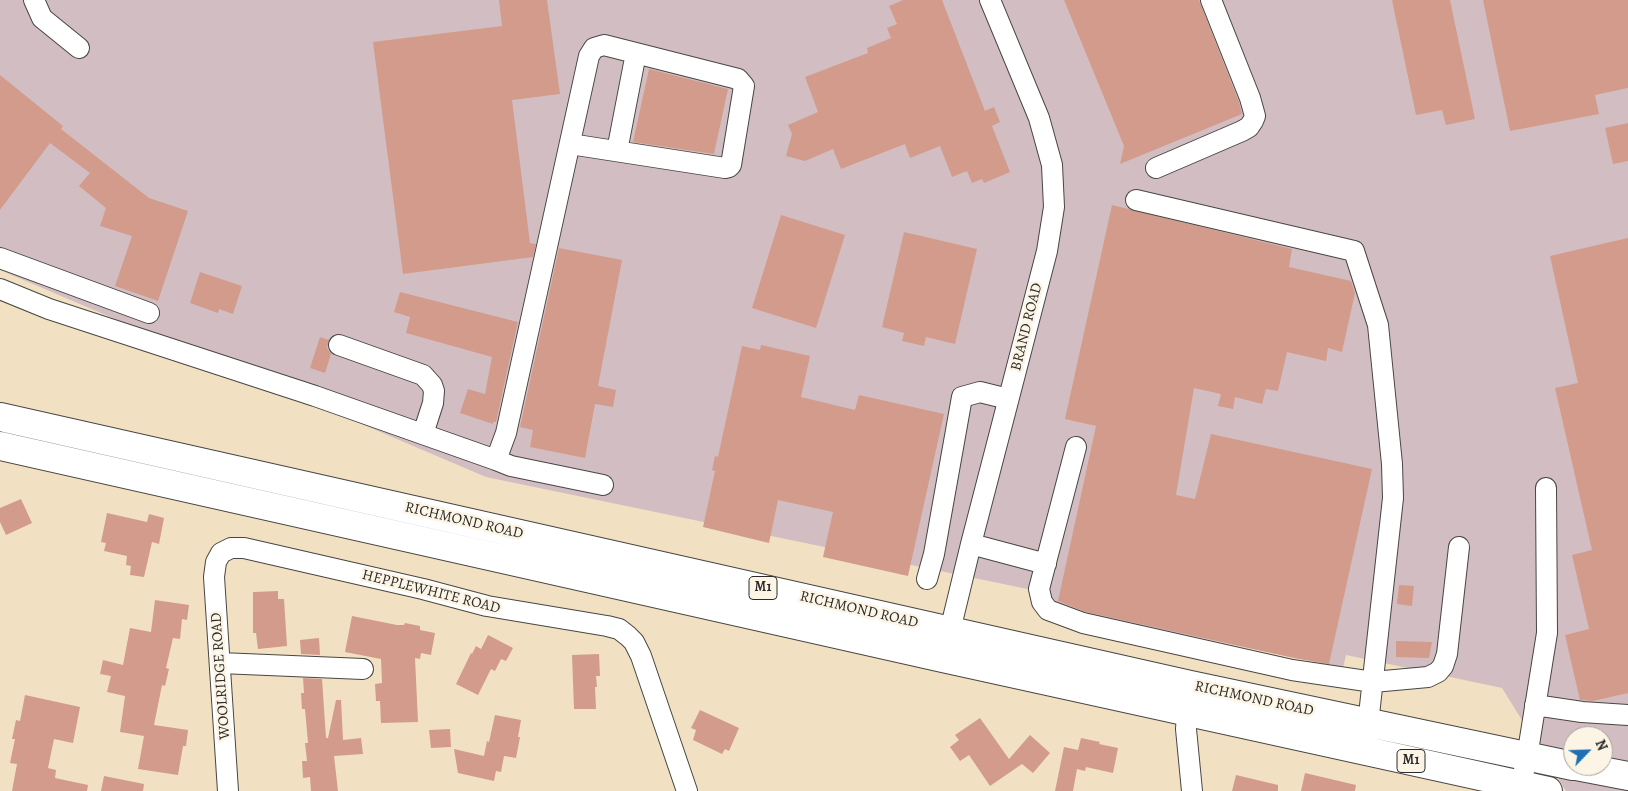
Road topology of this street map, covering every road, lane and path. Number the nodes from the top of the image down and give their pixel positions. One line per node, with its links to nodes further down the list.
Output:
1 (34, 0): 4 (street)
2 (990, 0): 14 (street, BRAND ROAD)
3 (1211, 0): 8 (street)
4 (79, 48)
5 (636, 53): 6 (street); 7 (street); 7 (street)
6 (570, 144): 7 (street); 19 (street)
7 (617, 151)
8 (1156, 168)
9 (1136, 200): 31 (street)
10 (0, 258): 12 (street)
11 (0, 290): 16 (street)
12 (149, 314)
13 (339, 344): 16 (street)
14 (1008, 399): 22 (street, BRAND ROAD); 26 (street)
15 (0, 416): 27 (highway, RICHMOND ROAD / M1)
16 (424, 434): 19 (street)
17 (0, 446): 28 (highway, RICHMOND ROAD / M1)
18 (1076, 447): 25 (street)
19 (496, 460): 20 (street)
20 (603, 485)
21 (1546, 488): 33 (street)
22 (971, 544): 25 (street); 27 (street, BRAND ROAD)
23 (1459, 547): 31 (street)
24 (216, 562): 29 (street, WOOLRIDGE ROAD); 43 (street, HEPPLEWHITE ROAD)
25 (1046, 564): 31 (street)
26 (927, 579)
27 (951, 631): 28 (street, BRAND ROAD); 32 (highway, RICHMOND ROAD / M1)
28 (943, 658): 32 (highway, RICHMOND ROAD / M1)
29 (220, 663): 30 (street); 42 (street, WOOLRIDGE ROAD)
30 (363, 669)
31 (1373, 682): 35 (street)
32 (1188, 698): 35 (highway, RICHMOND ROAD / M1); 36 (highway, RICHMOND ROAD / M1); 44 (street)
33 (1535, 705): 34 (street); 37 (street)
34 (1628, 714)
35 (1369, 722): 36 (street); 37 (highway, RICHMOND ROAD / M1)
36 (1365, 751): 41 (highway, RICHMOND ROAD / M1)
37 (1527, 757): 38 (highway, RICHMOND ROAD / M1); 41 (street)
38 (1563, 764)
39 (1606, 776): 40 (highway, RICHMOND ROAD / M1)
40 (1622, 781)
41 (1521, 784): 45 (highway, RICHMOND ROAD / M1)
42 (228, 791)
43 (687, 791)
44 (1192, 791)
45 (1548, 791)

